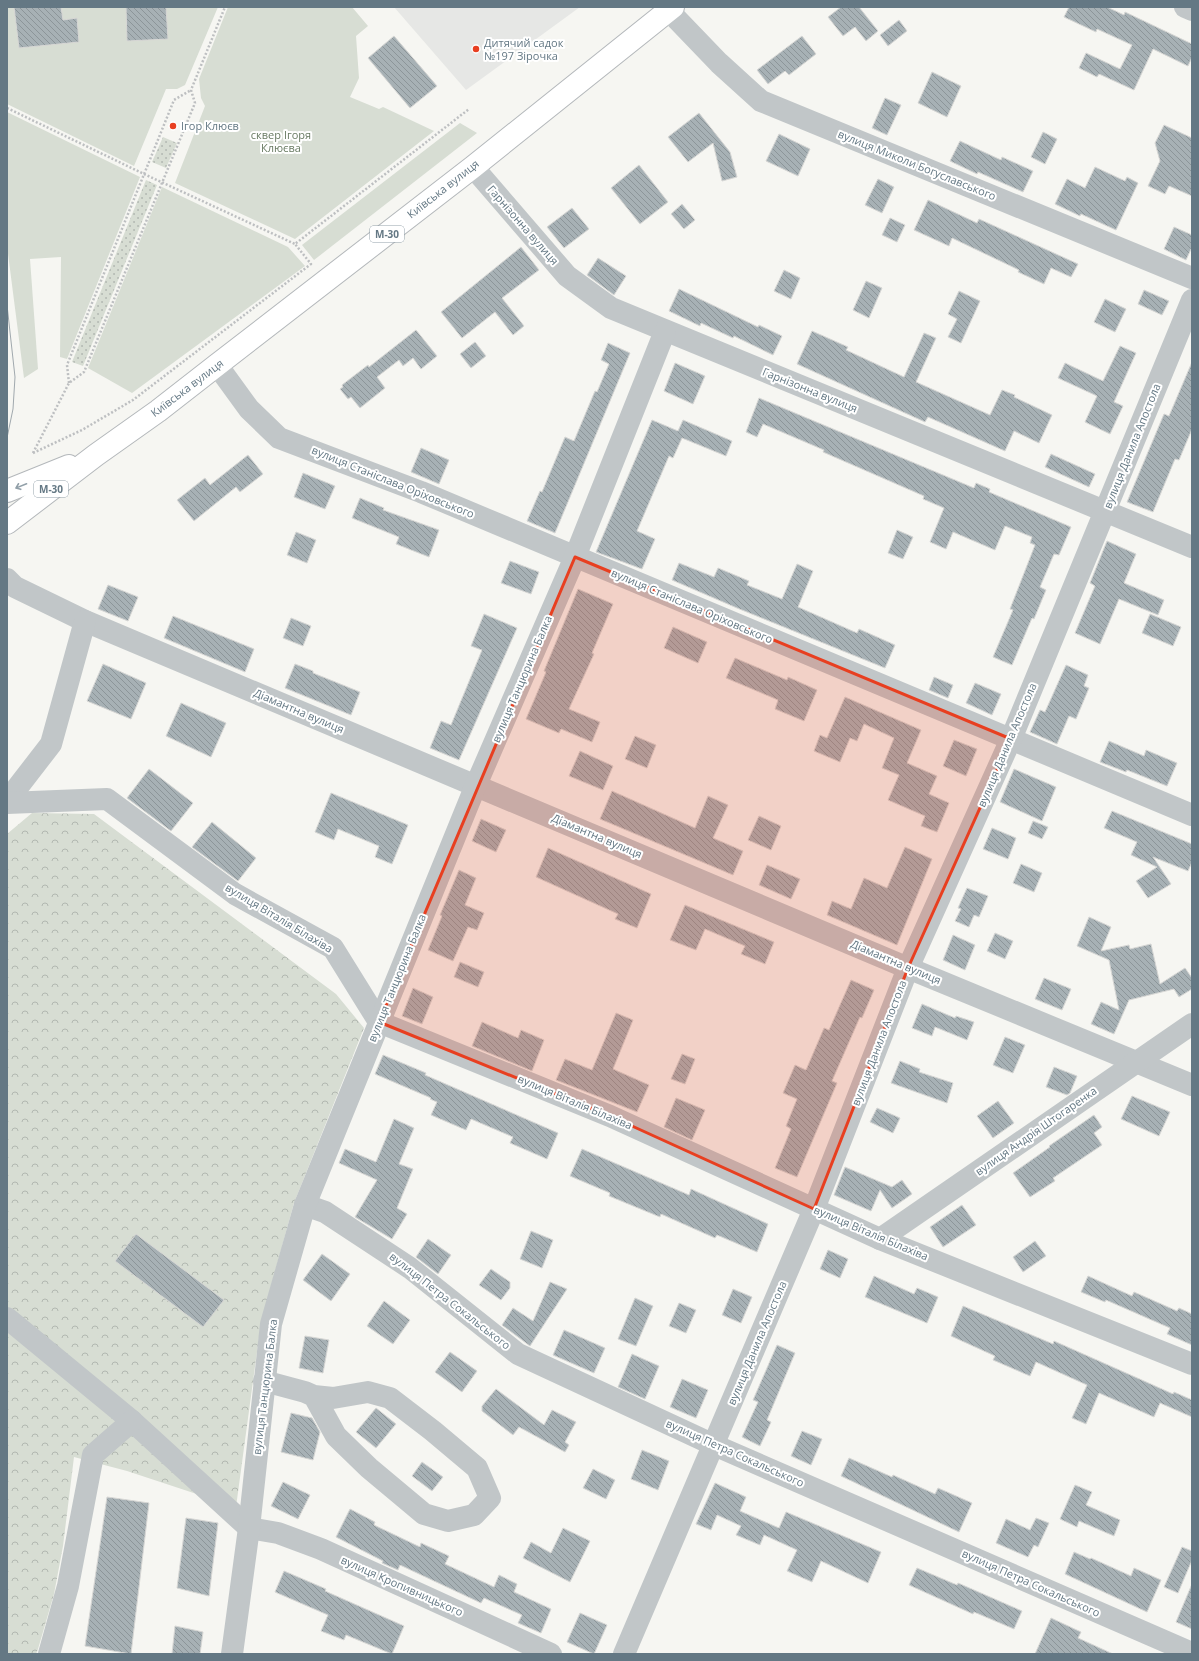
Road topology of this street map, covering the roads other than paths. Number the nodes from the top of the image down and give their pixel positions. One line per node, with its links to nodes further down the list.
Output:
1 (1185, 7): 3 (street)
2 (671, 9): 4 (highway, Київська вулиця / М-30); 5 (street, вулиця Миколи Богуславського)
3 (1192, 10)
4 (472, 167): 7 (street, Гарнізонна вулиця); 8 (highway, Київська вулиця / М-30)
5 (1192, 278)
6 (1192, 300): 11 (street, вулиця Данила Апостола)
7 (665, 331): 11 (street, Гарнізонна вулиця); 14 (street, вулиця Танцюрина Балка)
8 (217, 365): 9 (highway, Київська вулиця / М-30); 14 (street, вулиця Станіслава Оріховського)
9 (96, 455): 10 (highway, Київська вулиця / М-30, one-way to 10); 12 (highway, Київська вулиця / М-30)
10 (7, 491)
11 (1105, 510): 13 (street, Гарнізонна вулиця); 17 (street, вулиця Данила Апостола)
12 (7, 523)
13 (1192, 547)
14 (575, 557): 17 (street, вулиця Станіслава Оріховського); 18 (street, вулиця Танцюрина Балка)
15 (7, 579): 16 (street, Діамантна вулиця)
16 (84, 620): 18 (street, Діамантна вулиця); 19 (street)
17 (1011, 739): 20 (street, вулиця Станіслава Оріховського); 21 (street, вулиця Данила Апостола)
18 (476, 786): 21 (street, Діамантна вулиця); 22 (street, вулиця Танцюрина Балка)
19 (7, 802): 22 (street, вулиця Віталія Білахіва)
20 (1192, 815)
21 (908, 968): 24 (street, Діамантна вулиця); 27 (street, вулиця Данила Апостола)
22 (379, 1022): 26 (street, вулиця Танцюрина Балка); 27 (street, вулиця Віталія Білахіва)
23 (1192, 1024): 24 (street, вулиця Андрія Штогаренка)
24 (1137, 1062): 25 (street, Діамантна вулиця); 28 (street, вулиця Андрія Штогаренка)
25 (1192, 1085)
26 (305, 1205): 31 (street, вулиця Танцюрина Балка); 34 (street, вулиця Петра Сокальського)
27 (814, 1208): 28 (street, вулиця Віталія Білахіва); 34 (street, вулиця Данила Апостола)
28 (880, 1239): 30 (street, вулиця Віталія Білахіва)
29 (7, 1318): 33 (street)
30 (1192, 1364)
31 (264, 1381): 32 (street); 35 (street, вулиця Танцюрина Балка)
32 (314, 1396): 32 (street)
33 (132, 1421): 35 (street); 37 (street)
34 (714, 1445): 36 (street, вулиця Петра Сокальського); 40 (street, вулиця Данила Апостола)
35 (249, 1528): 38 (street, вулиця Танцюрина Балка); 39 (street, вулиця Кропивницького)
36 (1192, 1653)
37 (49, 1654)
38 (232, 1654)
39 (551, 1654)
40 (624, 1654)

